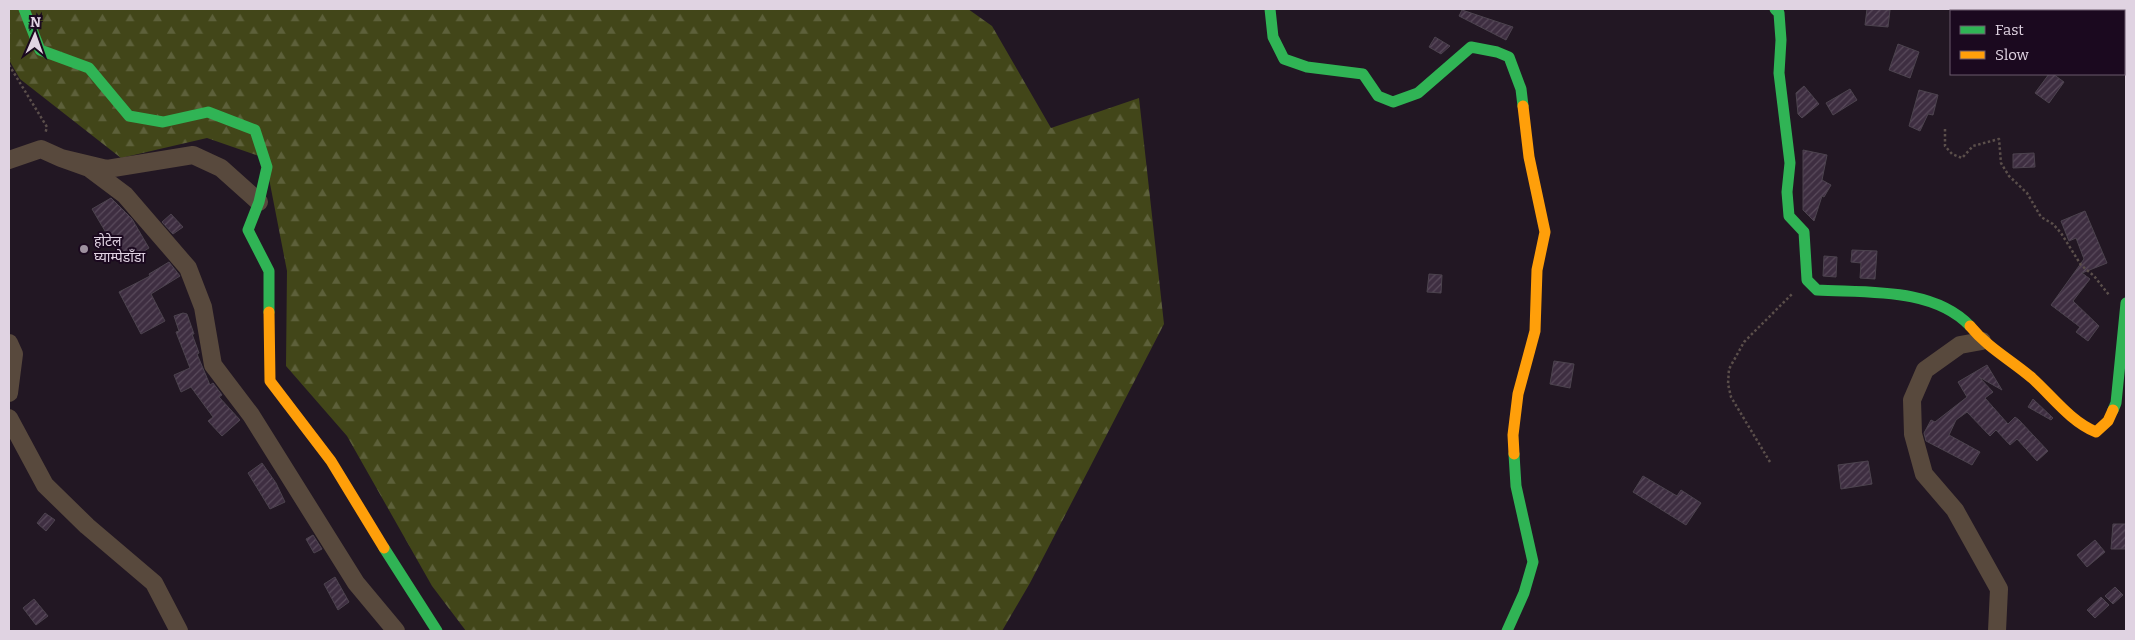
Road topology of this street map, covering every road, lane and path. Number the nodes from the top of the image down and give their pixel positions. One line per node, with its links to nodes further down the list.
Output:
1 (24, 9): 9 (street)
2 (1270, 9): 20 (street)
3 (1775, 9): 10 (street)
4 (9, 65): 6 (path)
5 (1945, 128): 11 (path)
6 (41, 148): 7 (street); 8 (street)
7 (62, 158): 9 (street); 18 (street)
8 (9, 160)
9 (258, 202): 19 (street)
10 (1807, 280): 12 (street); 16 (path)
11 (2126, 304): 12 (street)
12 (1982, 341): 21 (street)
13 (9, 343): 14 (street)
14 (9, 393)
15 (9, 418): 17 (street)
16 (1770, 462)
17 (179, 631)
18 (396, 631)
19 (437, 631)
20 (1507, 631)
21 (1997, 631)

